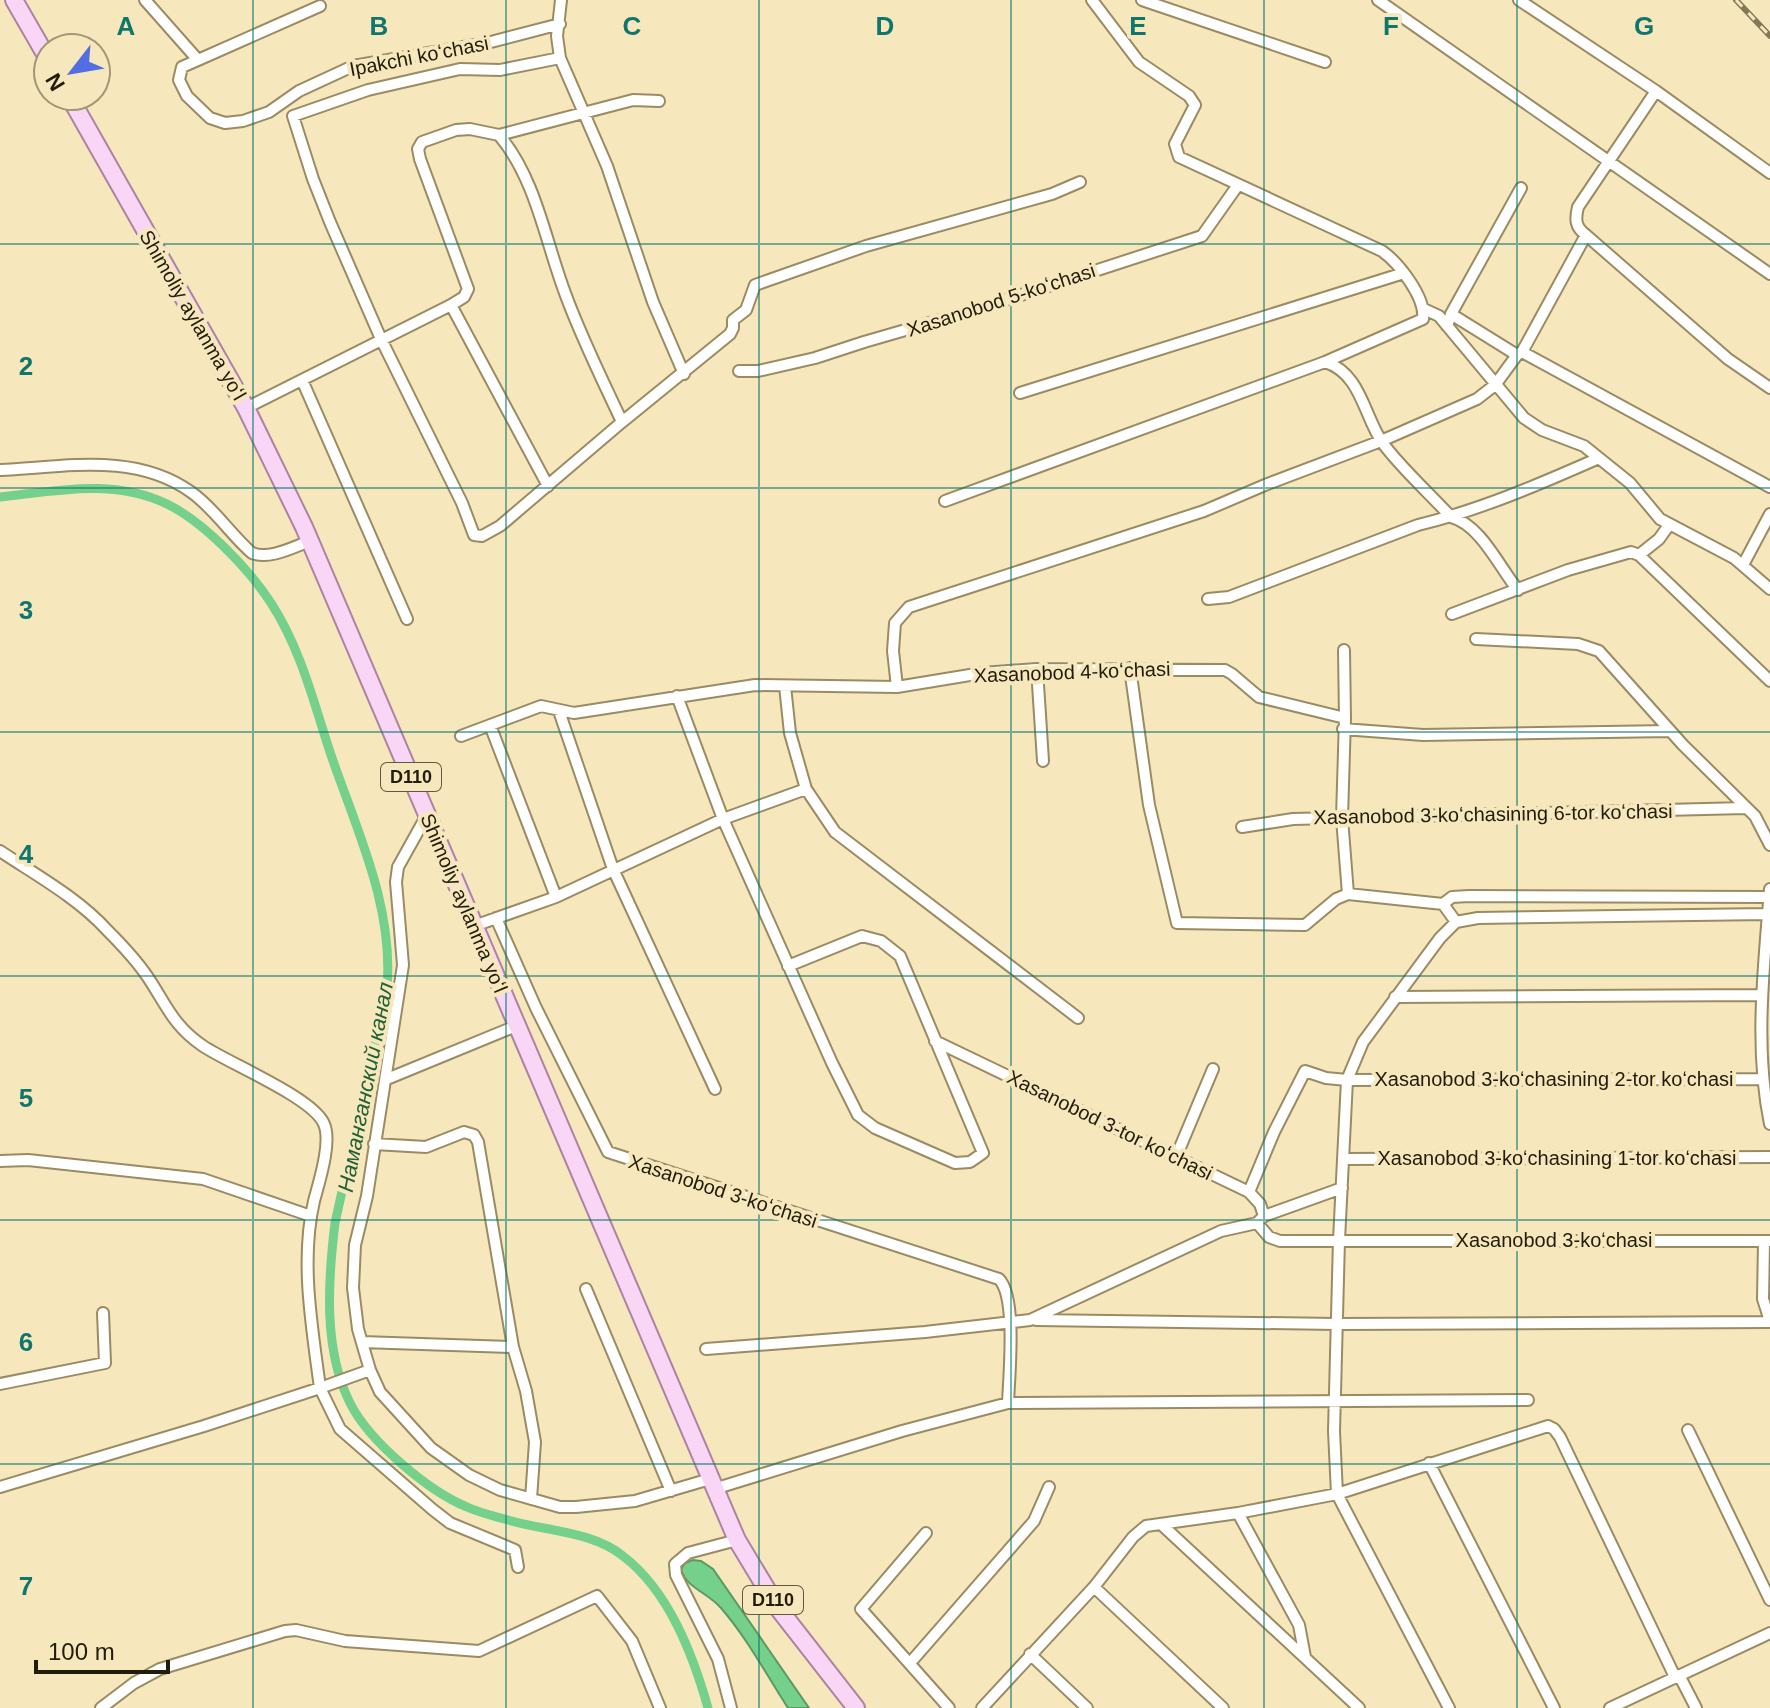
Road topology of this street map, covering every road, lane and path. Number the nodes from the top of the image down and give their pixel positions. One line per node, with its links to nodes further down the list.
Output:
1 (14, 0): 10 (main road)
2 (145, 0): 12 (street)
3 (561, 0): 9 (street)
4 (1092, 0): 24 (street)
5 (1142, 0): 13 (street)
6 (1378, 0): 21 (street)
7 (1519, 0): 14 (street)
8 (320, 6): 12 (street)
9 (560, 24): 11 (street); 16 (street, Ipakchi koʻchasi)
10 (32, 32)
11 (560, 58): 18 (street); 19 (street)
12 (198, 60): 16 (street, Ipakchi koʻchasi)
13 (1325, 62)
14 (1656, 91): 21 (street); 22 (street)
15 (659, 101): 18 (street)
16 (282, 103): 19 (street)
17 (78, 112): 41 (main road, Shimoliy aylanma yoʻl / D110)
18 (584, 114): 20 (street); 36 (street)
19 (293, 116): 32 (street)
20 (499, 135): 29 (street); 42 (street)
21 (1609, 163): 26 (street); 28 (street)
22 (1770, 173)
23 (1080, 182): 36 (street)
24 (1238, 185): 27 (street); 35 (street, Xasanobod 5-koʻchasi)
25 (1521, 188): 31 (street)
26 (1586, 235): 33 (street); 39 (street)
27 (1404, 273): 30 (street); 40 (street)
28 (1770, 274)
29 (451, 305): 32 (street); 46 (street)
30 (1424, 309): 31 (street); 34 (street)
31 (1449, 320): 33 (street); 38 (street)
32 (381, 339): 37 (street); 46 (street)
33 (1520, 353): 38 (street); 47 (street)
34 (1325, 362): 43 (street); 48 (street)
35 (739, 371)
36 (684, 374): 42 (street)
37 (302, 380): 41 (street); 59 (street)
38 (1495, 385): 43 (street); 44 (street)
39 (1770, 388)
40 (1020, 393)
41 (246, 408): 52 (main road, Shimoliy aylanma yoʻl / D110)
42 (622, 422): 46 (street)
43 (1381, 441): 50 (street); 66 (street)
44 (1599, 458): 50 (street); 51 (street)
45 (0, 470): 52 (street)
46 (548, 486)
47 (1770, 487)
48 (945, 501)
49 (1770, 514): 54 (street)
50 (1451, 517): 56 (street); 57 (street)
51 (1669, 525): 53 (street); 54 (street)
52 (310, 541): 76 (main road, Shimoliy aylanma yoʻl / D110)
53 (1639, 555): 56 (street); 64 (street)
54 (1743, 565): 55 (street)
55 (1770, 589)
56 (1518, 590): 58 (street)
57 (1208, 599)
58 (1452, 614)
59 (407, 619)
60 (1476, 639): 71 (street)
61 (1344, 650): 69 (street)
62 (1130, 668): 63 (street, Xasanobod 4-koʻchasi); 69 (street, Xasanobod 4-koʻchasi); 84 (street)
63 (1037, 669): 66 (street, Xasanobod 4-koʻchasi); 73 (street)
64 (1770, 681)
65 (785, 686): 66 (street, Xasanobod 4-koʻchasi); 67 (street, Xasanobod 4-koʻchasi); 74 (street)
66 (897, 687)
67 (677, 696): 68 (street, Xasanobod 4-koʻchasi); 78 (street)
68 (559, 711): 70 (street, Xasanobod 4-koʻchasi); 82 (street)
69 (1344, 723): 71 (street, Xasanobod 4-koʻchasi); 77 (street)
70 (490, 725): 72 (street, Xasanobod 4-koʻchasi); 85 (street)
71 (1670, 731): 75 (street)
72 (461, 736)
73 (1043, 761)
74 (806, 789): 78 (street); 95 (street)
75 (1745, 808): 77 (street, Xasanobod 3-koʻchasining 6-tor koʻchasi); 80 (street)
76 (427, 815): 91 (main road, Shimoliy aylanma yoʻl / D110); 99 (street)
77 (1342, 818): 79 (street, Xasanobod 3-koʻchasining 6-tor koʻchasi); 84 (street)
78 (723, 819): 82 (street); 92 (street)
79 (1242, 827)
80 (1770, 845)
81 (0, 851): 111 (street)
82 (613, 869): 85 (street); 102 (street)
83 (1770, 889): 86 (street)
84 (1348, 894): 87 (street)
85 (556, 897): 89 (street)
86 (1769, 897): 87 (street); 88 (street)
87 (1443, 904): 90 (street)
88 (1769, 916): 90 (street); 93 (street)
89 (496, 918): 91 (street); 117 (street, Xasanobod 3-koʻchasi)
90 (1456, 922): 94 (street)
91 (474, 926): 96 (main road, Shimoliy aylanma yoʻl / D110)
92 (788, 966): 97 (street); 97 (street)
93 (1762, 995): 94 (street); 100 (street)
94 (1395, 997): 101 (street)
95 (1078, 1018)
96 (516, 1026): 99 (street); 132 (main road, Shimoliy aylanma yoʻl / D110)
97 (935, 1041): 105 (street, Xasanobod 3-tor koʻchasi)
98 (1213, 1069): 105 (street)
99 (387, 1079): 104 (street)
100 (1762, 1079): 101 (street, Xasanobod 3-koʻchasining 2-tor koʻchasi); 103 (street)
101 (1347, 1080): 107 (street); 110 (street, Xasanobod 3-koʻchasining 2-tor koʻchasi)
102 (715, 1089)
103 (1770, 1124)
104 (374, 1144): 121 (street); 122 (street)
105 (1176, 1157): 110 (street, Xasanobod 3-tor koʻchasi)
106 (1770, 1157): 107 (street, Xasanobod 3-koʻchasining 1-tor koʻchasi)
107 (1343, 1159): 109 (street)
108 (0, 1161): 111 (street)
109 (1342, 1188): 112 (street); 113 (street)
110 (1249, 1192): 112 (street)
111 (311, 1216): 126 (street)
112 (1260, 1220): 113 (street, Xasanobod 3-koʻchasi); 118 (street)
113 (1339, 1240): 114 (street, Xasanobod 3-koʻchasi); 120 (street)
114 (1767, 1241): 119 (street)
115 (586, 1289): 135 (street)
116 (103, 1313): 125 (street)
117 (1009, 1320): 118 (street); 123 (street); 129 (street)
118 (1030, 1320): 120 (street)
119 (1770, 1321): 120 (street)
120 (1337, 1324): 128 (street)
121 (362, 1342): 122 (street); 124 (street)
122 (513, 1347): 137 (street)
123 (706, 1349)
124 (367, 1372): 126 (street); 137 (street)
125 (0, 1384)
126 (324, 1386): 133 (street); 142 (street)
127 (1528, 1400): 128 (street)
128 (1336, 1402): 129 (street); 136 (street)
129 (1008, 1403): 132 (street)
130 (1688, 1430): 144 (street)
131 (1429, 1463): 136 (street); 149 (street); 160 (street)
132 (712, 1484): 135 (street); 141 (main road, Shimoliy aylanma yoʻl / D110)
133 (0, 1487)
134 (1049, 1487): 148 (street)
135 (671, 1491): 137 (street)
136 (1337, 1494): 138 (street); 159 (street)
137 (531, 1499)
138 (1238, 1513): 139 (street); 147 (street)
139 (1161, 1524): 143 (street); 147 (street)
140 (926, 1533): 148 (street)
141 (737, 1540): 152 (street); 153 (main road, Shimoliy aylanma yoʻl / D110)
142 (518, 1567)
143 (1094, 1587): 146 (street); 157 (street)
144 (1770, 1600)
145 (1770, 1633): 149 (street)
146 (1030, 1654): 155 (street); 156 (street)
147 (1305, 1657): 158 (street)
148 (910, 1663): 154 (street)
149 (1677, 1676): 161 (street); 162 (street)
150 (101, 1708): 151 (street)
151 (660, 1708)
152 (731, 1708)
153 (856, 1708)
154 (949, 1708)
155 (982, 1708)
156 (1087, 1708)
157 (1223, 1708)
158 (1359, 1708)
159 (1449, 1708)
160 (1554, 1708)
161 (1610, 1708)
162 (1696, 1708)

